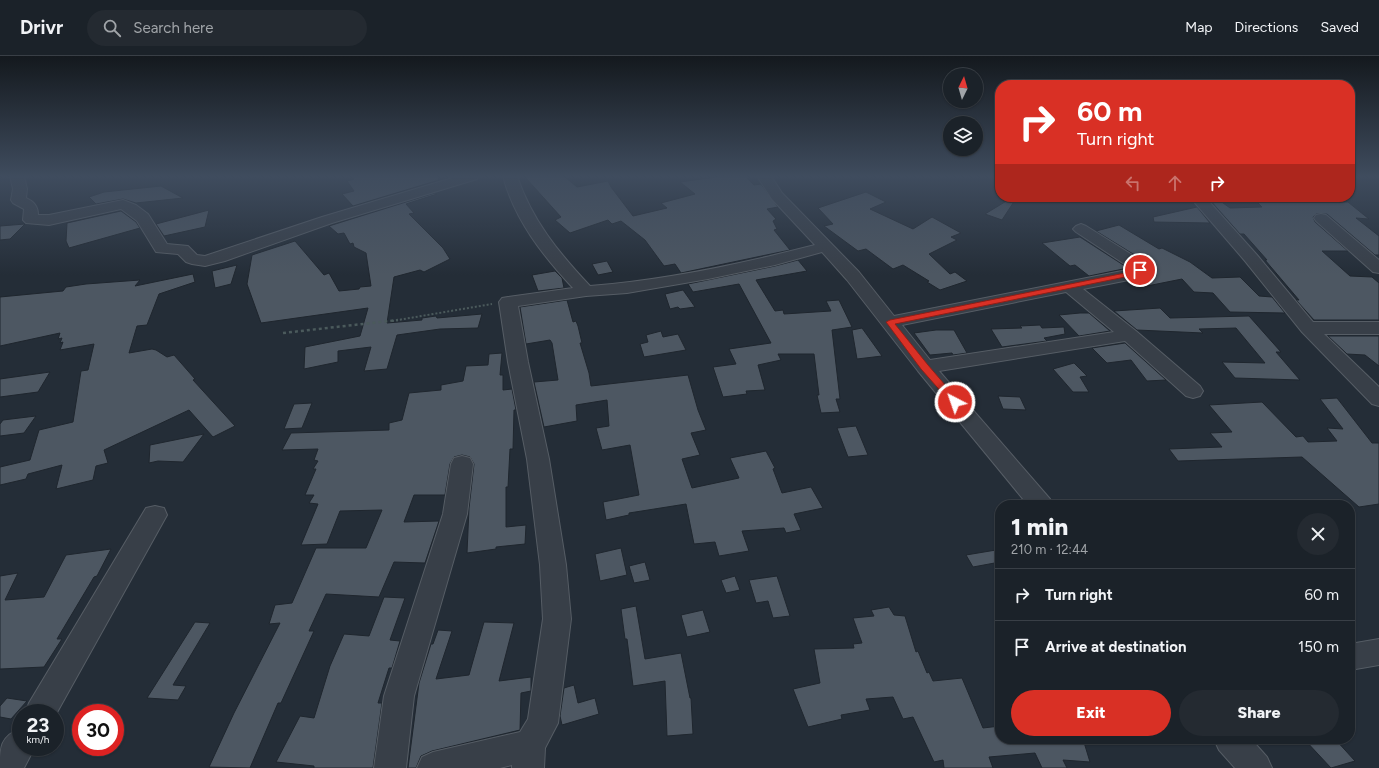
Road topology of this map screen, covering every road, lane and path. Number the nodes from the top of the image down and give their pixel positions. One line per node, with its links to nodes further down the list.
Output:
1 (31, 209): 2 (street)
2 (99, 209)
3 (134, 209): 4 (street)
4 (363, 209)
5 (524, 209): 13 (street)
6 (789, 209): 10 (street)
7 (1208, 209): 16 (street)
8 (1321, 218): 11 (street)
9 (1081, 229): 12 (street)
10 (824, 247): 13 (street); 15 (street)
11 (1379, 268)
12 (1070, 287): 15 (street); 19 (street)
13 (586, 291): 14 (street)
14 (508, 302): 18 (path); 31 (street)
15 (890, 322): 20 (street)
16 (1308, 328): 17 (street); 22 (street)
17 (1379, 328)
18 (283, 333)
19 (1129, 335): 20 (street); 21 (street)
20 (924, 367): 24 (street)
21 (1193, 391)
22 (1379, 399)
23 (462, 464): 33 (street)
24 (1038, 500)
25 (155, 515): 28 (street)
26 (1379, 652): 27 (street)
27 (1355, 656)
28 (45, 704)
29 (1234, 744): 35 (street)
30 (14, 756): 32 (street)
31 (529, 757): 34 (street)
32 (6, 768)
33 (390, 768)
34 (433, 768)
35 (1256, 768)

